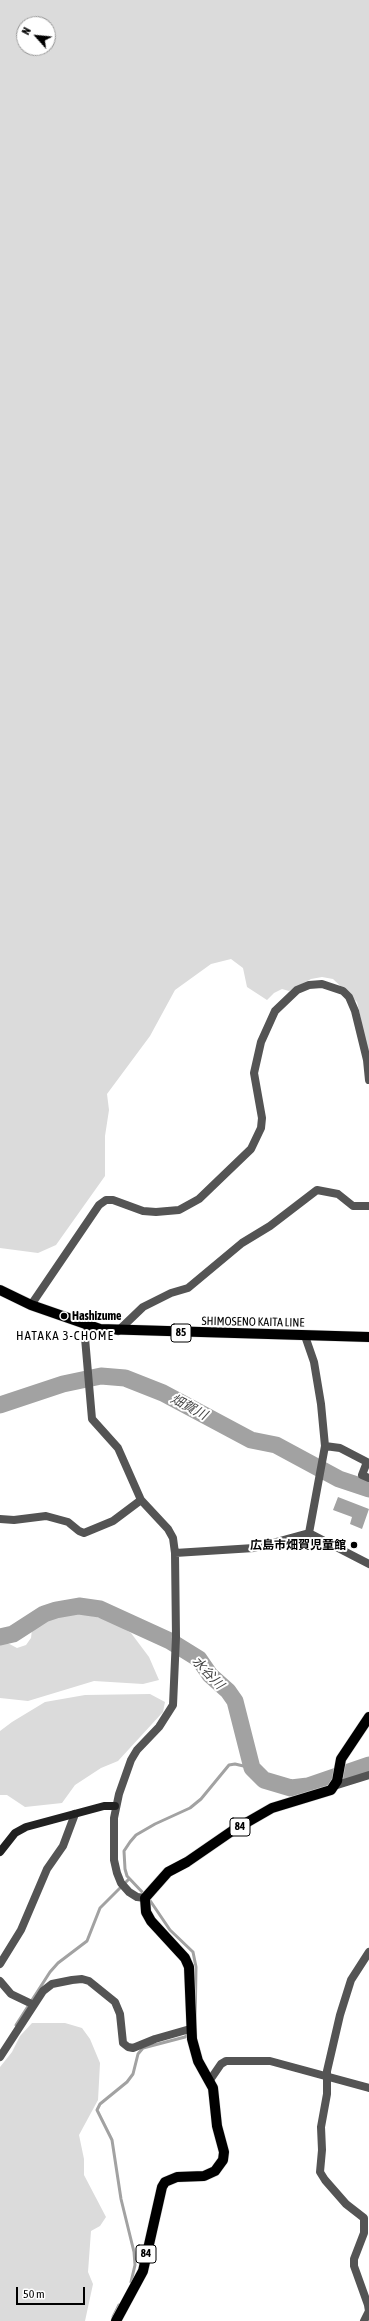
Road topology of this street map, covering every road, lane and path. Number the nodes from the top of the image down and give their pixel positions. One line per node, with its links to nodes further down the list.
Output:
1 (369, 1080): 4 (street)
2 (369, 1206): 6 (street)
3 (0, 1290): 4 (main road, SHIMOSENO KAITA LINE / 85)
4 (30, 1305): 5 (main road, SHIMOSENO KAITA LINE / 85)
5 (88, 1327): 6 (main road, SHIMOSENO KAITA LINE / 85); 11 (street)
6 (118, 1331): 7 (main road, SHIMOSENO KAITA LINE / 85)
7 (305, 1336): 8 (main road, SHIMOSENO KAITA LINE / 85); 9 (street)
8 (369, 1337)
9 (325, 1446): 10 (street); 13 (street)
10 (369, 1478)
11 (142, 1500): 12 (street); 14 (street)
12 (0, 1520)
13 (310, 1533): 14 (street); 15 (street)
14 (175, 1553): 19 (street)
15 (369, 1564)
16 (369, 1718): 18 (main road)
17 (369, 1775): 18 (street)
18 (336, 1783): 22 (main road, 84)
19 (115, 1806): 20 (street); 22 (street)
20 (74, 1814): 21 (street); 24 (street)
21 (0, 1852)
22 (148, 1894): 27 (main road, 84)
23 (367, 1958): 29 (street)
24 (0, 1964)
25 (0, 1981): 26 (street)
26 (34, 2005): 27 (street); 28 (street)
27 (191, 2032): 30 (main road, 84)
28 (0, 2057)
29 (327, 2077): 30 (street); 31 (street); 33 (street)
30 (210, 2080): 32 (main road, 84)
31 (369, 2088)
32 (116, 2321)
33 (364, 2321)

